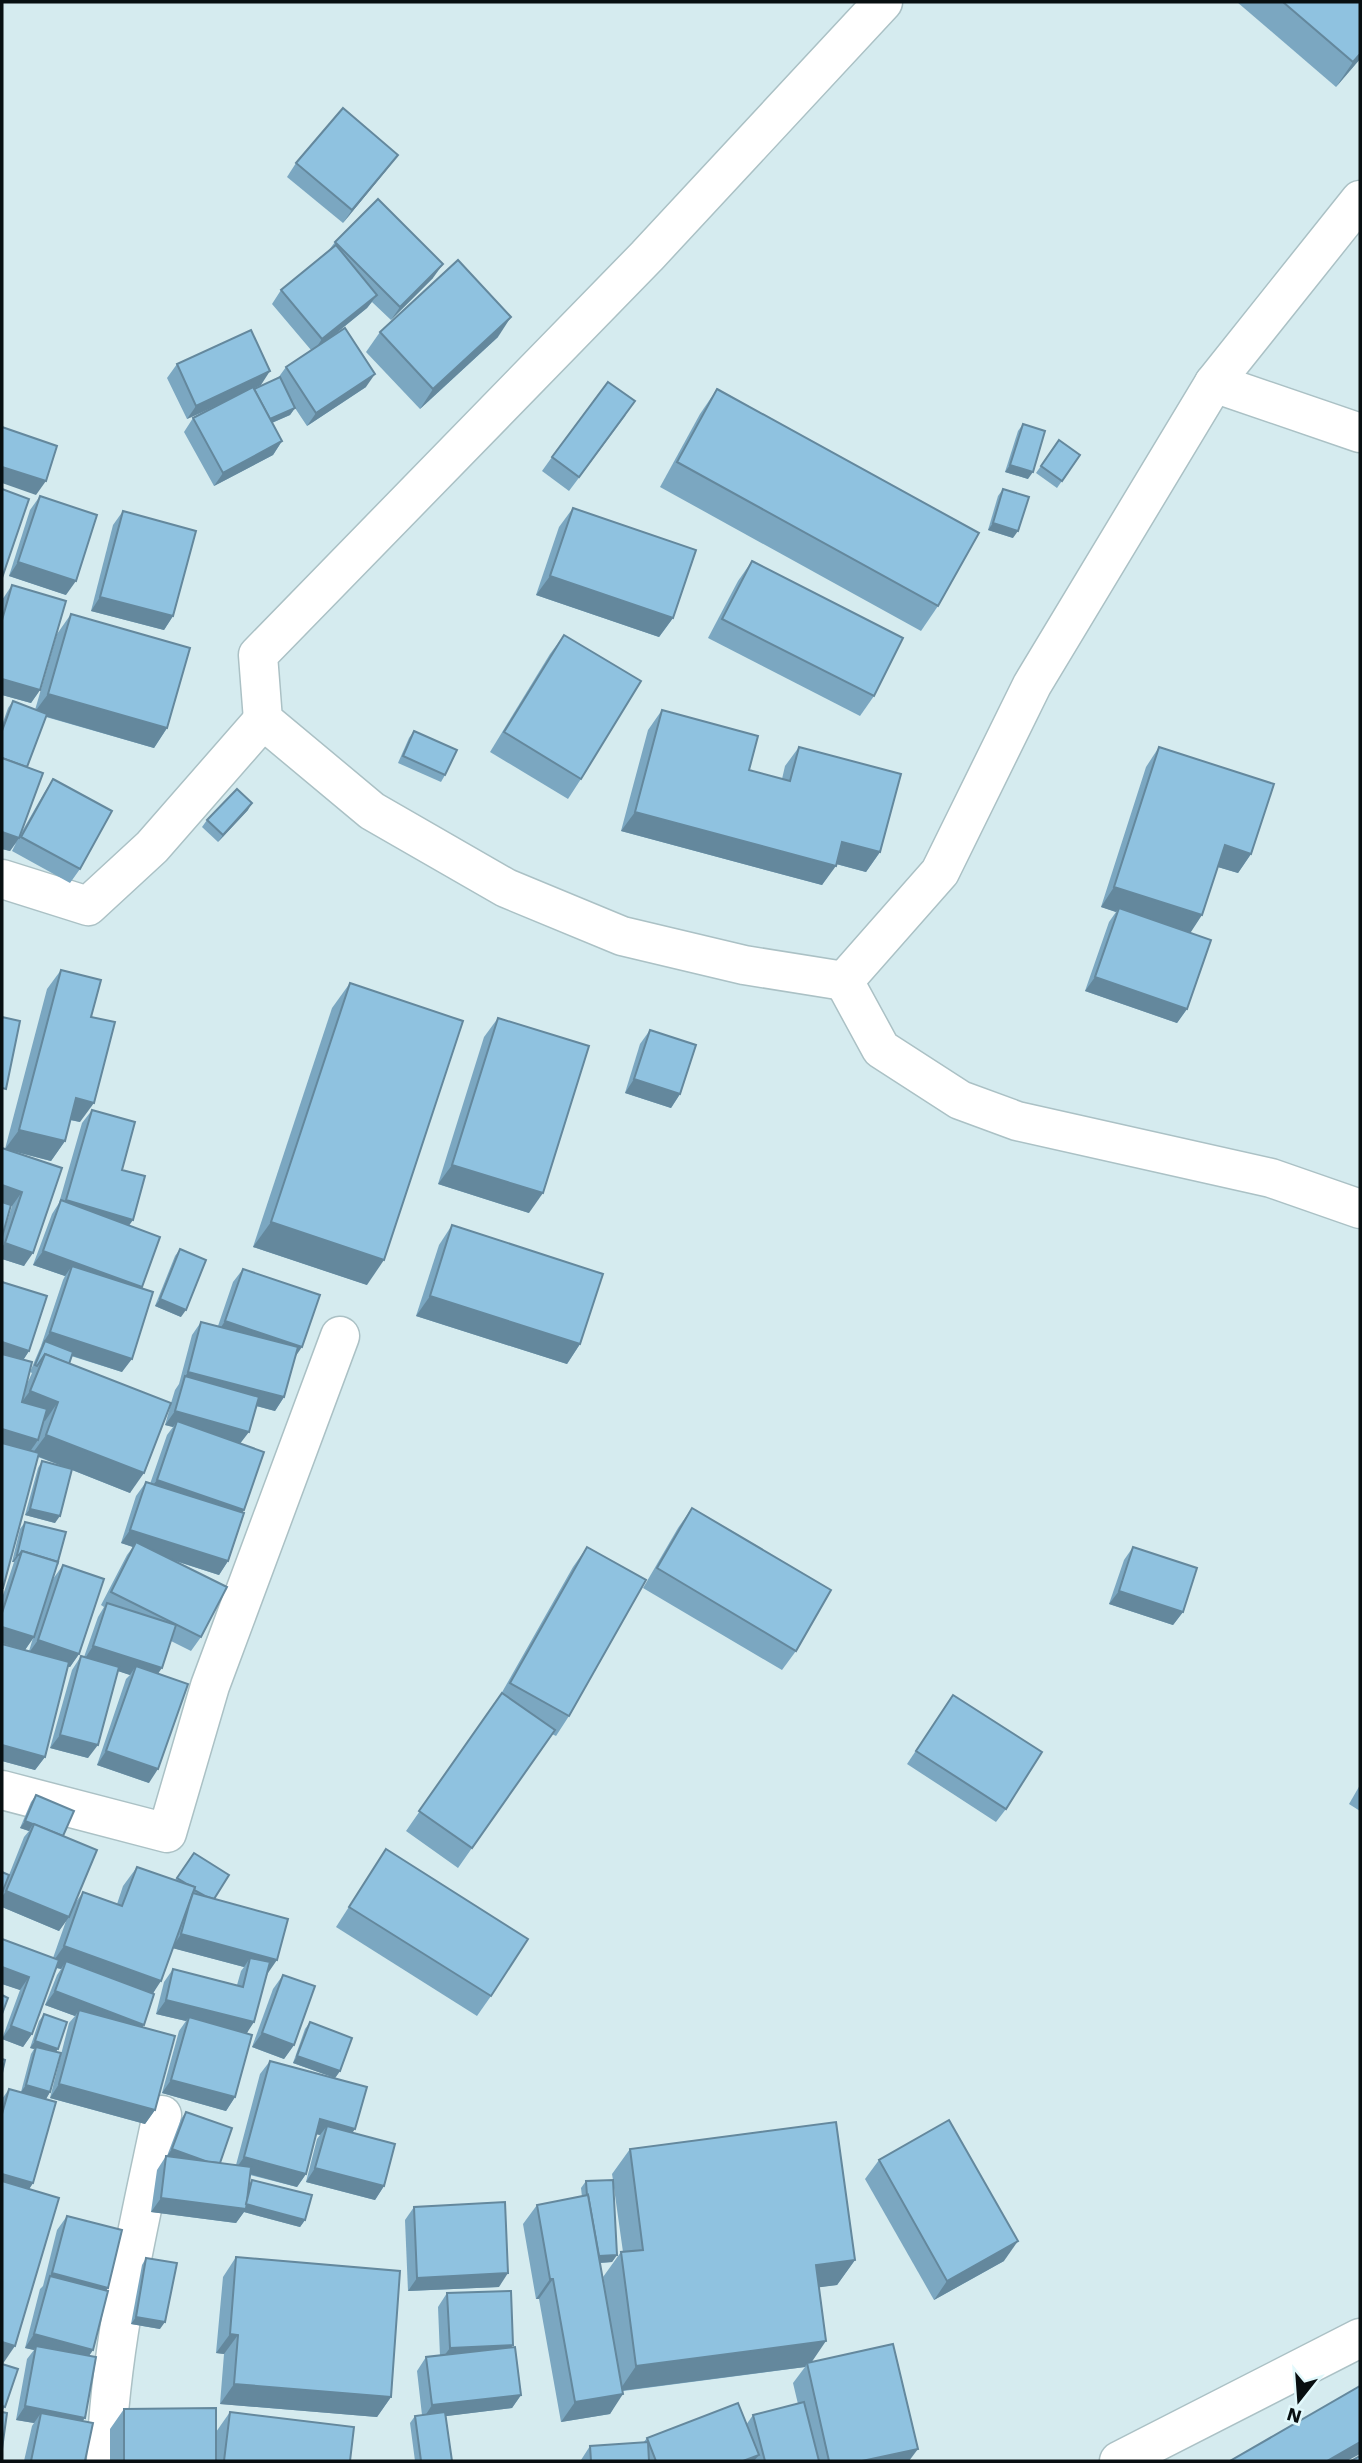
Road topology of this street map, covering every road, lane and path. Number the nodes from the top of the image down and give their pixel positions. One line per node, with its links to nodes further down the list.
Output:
1 (883, 2): 5 (street)
2 (1360, 200): 3 (street)
3 (1214, 383): 4 (street); 7 (street)
4 (1360, 433)
5 (263, 720): 6 (street); 7 (street)
6 (2, 879)
7 (844, 981): 8 (street)
8 (1360, 1209)
9 (340, 1336): 10 (street)
10 (2, 1790)
11 (162, 2115): 13 (street)
12 (1360, 2338): 14 (street)
13 (106, 2461)
14 (1119, 2461)

